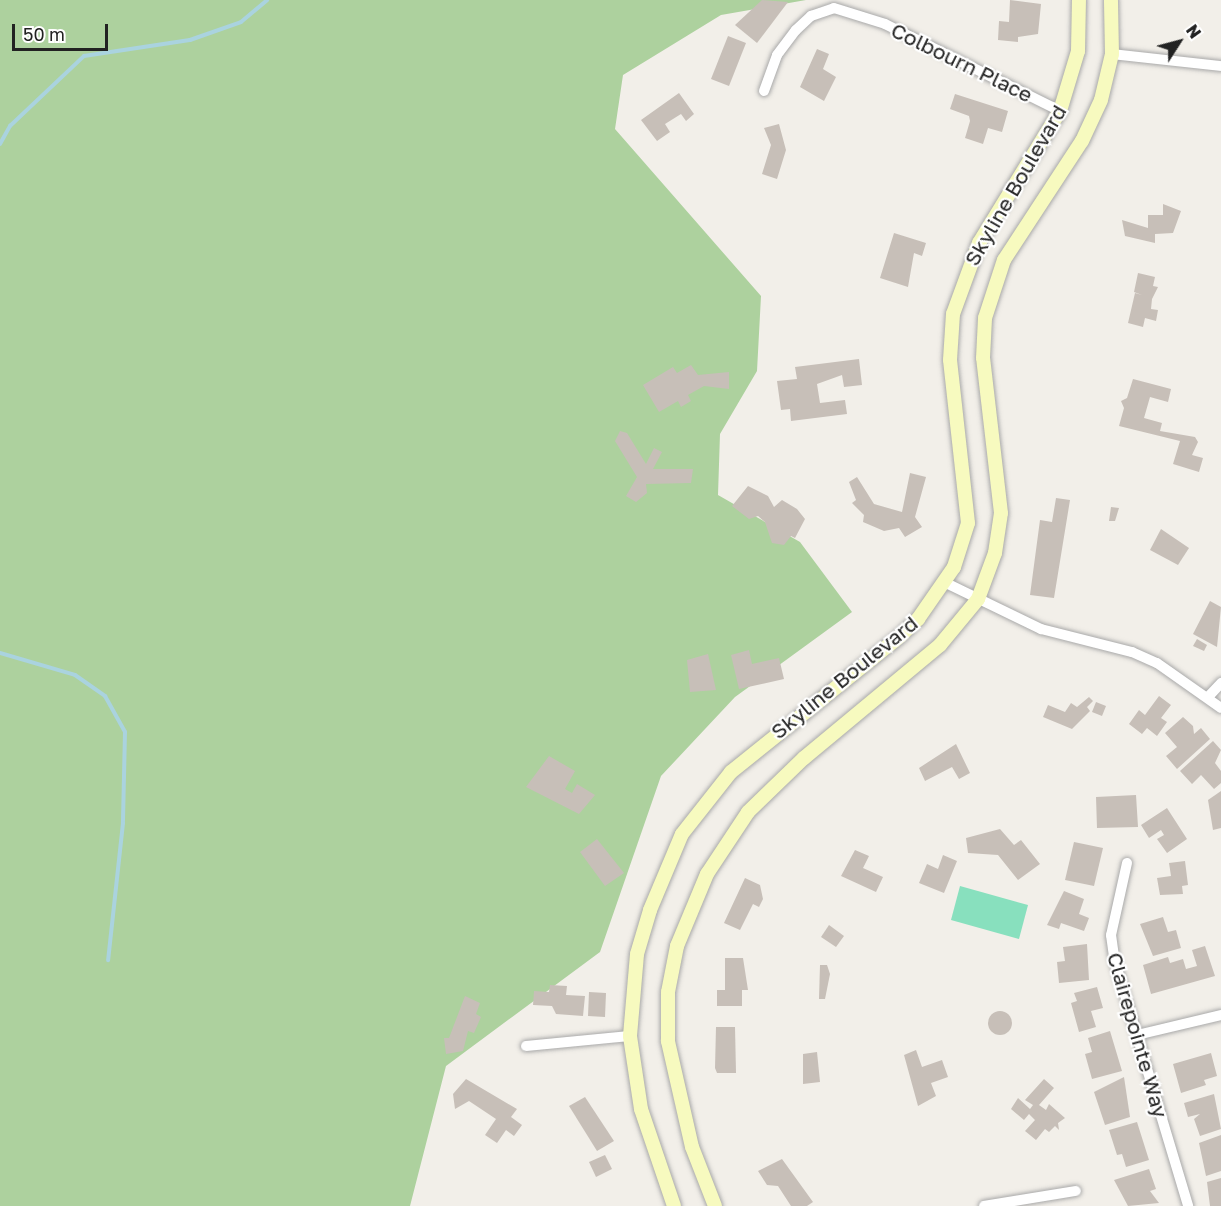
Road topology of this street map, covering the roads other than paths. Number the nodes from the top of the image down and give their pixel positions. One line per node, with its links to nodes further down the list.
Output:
1 (1079, 0): 6 (main road, Skyline Boulevard)
2 (1111, 0): 3 (main road, Skyline Boulevard)
3 (1112, 54): 4 (street); 8 (main road, Skyline Boulevard)
4 (1221, 66)
5 (764, 91): 6 (street, Colbourn Place)
6 (1060, 111): 7 (main road, Skyline Boulevard)
7 (946, 583): 8 (street); 15 (main road, Skyline Boulevard)
8 (978, 599): 10 (street); 19 (main road, Skyline Boulevard)
9 (1221, 683): 10 (street)
10 (1209, 696): 11 (street)
11 (1221, 708)
12 (1127, 863): 14 (street, Clairepointe Way)
13 (1221, 1015): 14 (street)
14 (1137, 1035): 21 (street, Clairepointe Way)
15 (630, 1036): 16 (street); 18 (main road, Skyline Boulevard)
16 (526, 1046)
17 (1076, 1191): 20 (street)
18 (674, 1206)
19 (715, 1206)
20 (984, 1206)
21 (1188, 1206)

